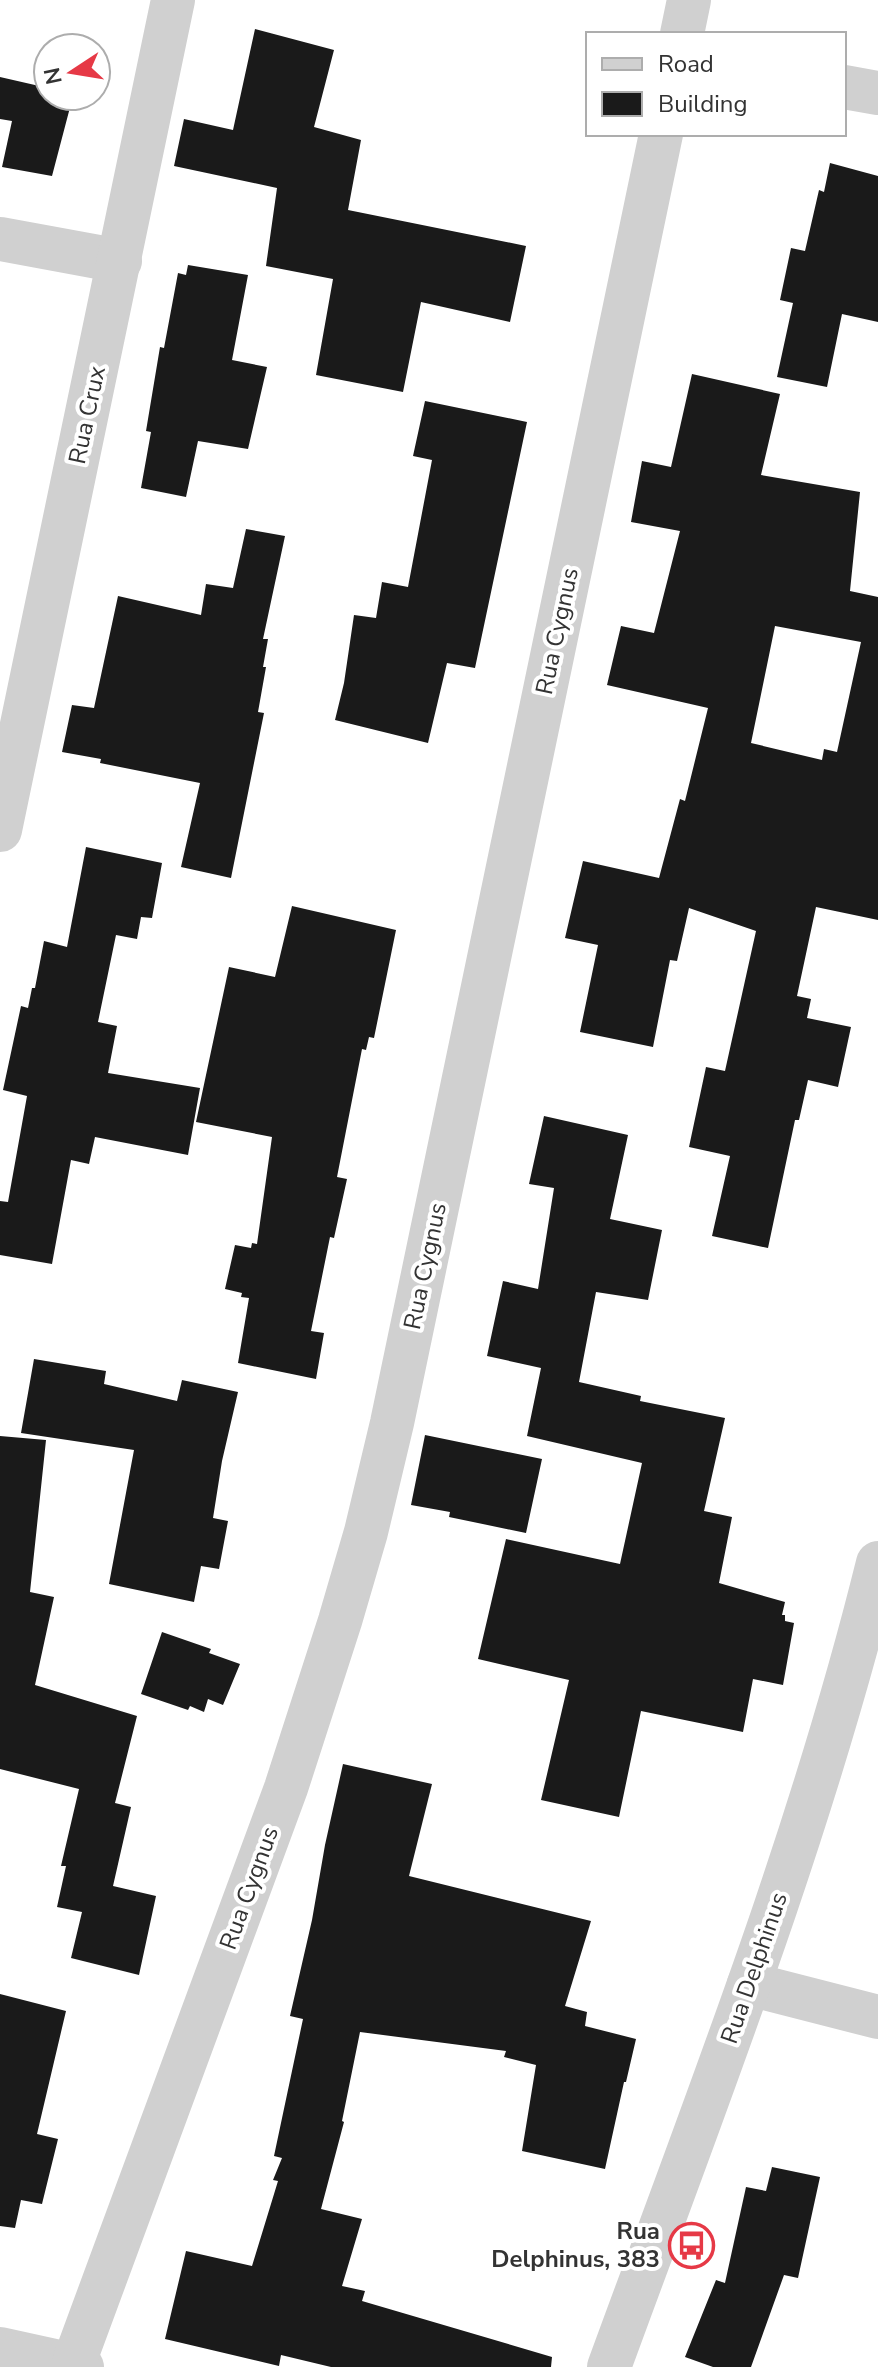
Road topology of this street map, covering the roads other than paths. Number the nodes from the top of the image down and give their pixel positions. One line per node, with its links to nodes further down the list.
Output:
1 (173, 0): 8 (street, Rua Crux)
2 (689, 0): 3 (street)
3 (682, 32)
4 (846, 87): 5 (street)
5 (878, 93)
6 (661, 136): 14 (street, Rua Cygnus)
7 (0, 239): 8 (street)
8 (120, 261): 9 (street, Rua Crux)
9 (0, 830)
10 (878, 1563): 11 (street, Rua Delphinus)
11 (749, 1984): 12 (street); 15 (street, Rua Delphinus)
12 (878, 2017)
13 (0, 2349): 14 (street)
14 (78, 2366)
15 (609, 2367)

